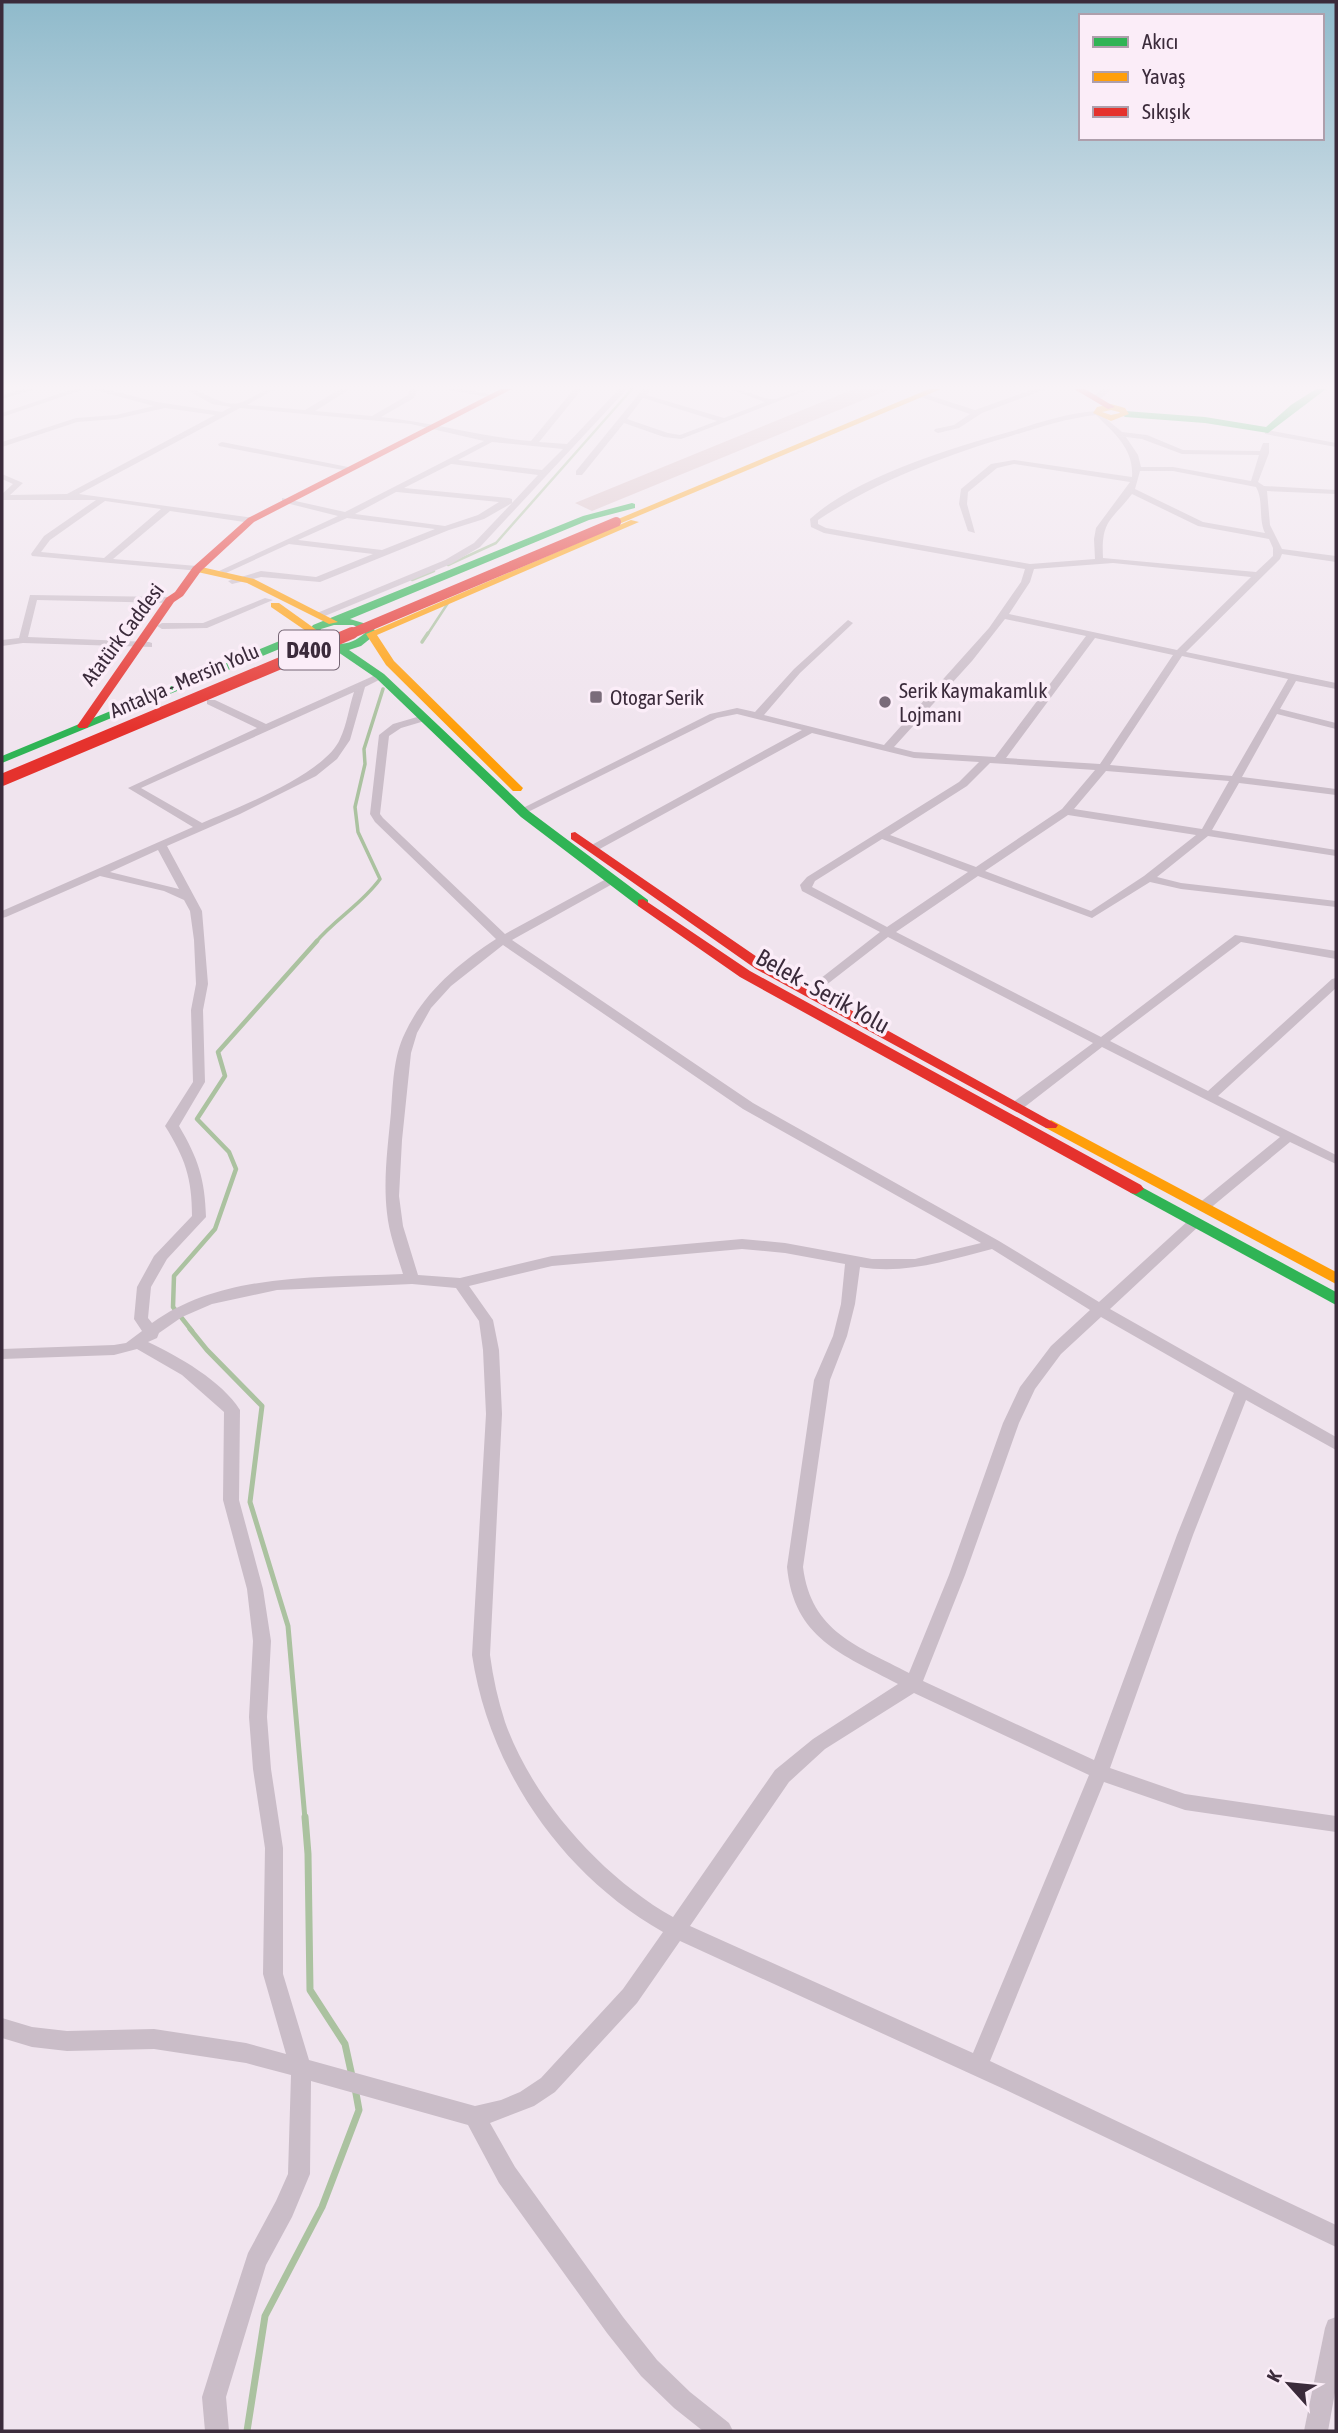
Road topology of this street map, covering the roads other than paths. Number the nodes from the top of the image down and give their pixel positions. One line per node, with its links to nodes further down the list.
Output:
1 (517, 502): 35 (street)
2 (98, 503): 27 (street)
3 (129, 503): 15 (street)
4 (281, 503): 17 (main road, Atatürk Caddesi)
5 (295, 503): 16 (street)
6 (371, 503): 16 (street)
7 (503, 503): 19 (street)
8 (655, 503): 14 (main road, D400)
9 (842, 503): 28 (street)
10 (963, 503): 20 (street)
11 (1122, 503): 26 (street)
12 (1156, 503): 21 (street)
13 (1262, 503): 21 (street)
14 (649, 505): 18 (main road, D400); 35 (main road); 39 (main road)
15 (168, 508): 17 (street); 27 (street)
16 (346, 515): 19 (street); 22 (street)
17 (251, 520): 29 (main road, Atatürk Caddesi)
18 (611, 520): 62 (main road, Antalya - Mersin Yolu / D400); 65 (main road, Antalya - Mersin Yolu / D400, bridge)
19 (446, 528): 24 (street)
20 (972, 531)
21 (1272, 537): 23 (street)
22 (292, 541): 24 (street); 31 (street)
23 (1279, 551): 25 (street); 30 (street)
24 (383, 553): 31 (street)
25 (1336, 559)
26 (1099, 560): 28 (street); 30 (street)
27 (105, 561): 29 (street)
28 (1030, 567): 34 (street)
29 (195, 571): 31 (main road); 32 (main road, Atatürk Caddesi)
30 (1256, 575): 45 (street)
31 (232, 577): 33 (main road); 35 (main road)
32 (175, 597): 37 (main road); 41 (street); 43 (main road, Atatürk Caddesi)
33 (268, 600): 37 (street); 38 (main road)
34 (1003, 616): 40 (street); 58 (street)
35 (326, 618): 38 (main road); 39 (main road)
36 (848, 623): 52 (street)
37 (162, 626): 43 (main road)
38 (313, 631): 44 (main road, Belek - Serik Yolu); 54 (main road)
39 (371, 634): 44 (main road); 68 (main road, Belek - Serik Yolu)
40 (1093, 634): 45 (street); 61 (street)
41 (23, 640): 42 (street); 43 (street)
42 (2, 643)
43 (145, 645): 54 (main road, Atatürk Caddesi)
44 (339, 648): 46 (main road, Belek - Serik Yolu); 50 (main road)
45 (1180, 652): 47 (street); 63 (street)
46 (380, 676): 49 (street); 53 (main road, Belek - Serik Yolu)
47 (1293, 677): 48 (street); 51 (street)
48 (1336, 686)
49 (360, 687): 56 (street); 70 (street)
50 (211, 702): 56 (street); 66 (main road)
51 (1276, 711): 55 (street); 64 (street)
52 (758, 715): 57 (street); 68 (street)
53 (425, 718): 68 (main road, Belek - Serik Yolu); 84 (street)
54 (83, 726): 59 (main road)
55 (1336, 726)
56 (266, 728): 70 (street)
57 (811, 729): 58 (street); 74 (street)
58 (886, 749): 60 (street)
59 (2, 760)
60 (985, 761): 61 (street); 72 (street)
61 (998, 761): 63 (street)
62 (2, 766)
63 (1102, 769): 64 (street); 69 (street)
64 (1237, 779): 67 (street); 71 (street)
65 (2, 780)
66 (2, 789)
67 (1336, 792)
68 (528, 808): 74 (main road, Belek - Serik Yolu); 79 (main road, Belek - Serik Yolu)
69 (1066, 811): 71 (street); 77 (street)
70 (201, 827): 73 (street)
71 (1205, 833): 75 (street); 78 (street)
72 (883, 836): 77 (street); 83 (street)
73 (160, 845): 76 (street); 80 (street)
74 (592, 849): 87 (main road, Belek - Serik Yolu)
75 (1336, 853)
76 (98, 872): 80 (street); 82 (street)
77 (978, 872): 78 (street); 83 (street)
78 (1148, 878): 81 (street)
79 (612, 880): 84 (street); 94 (main road, Belek - Serik Yolu)
80 (189, 898): 102 (street)
81 (1336, 904)
82 (2, 915)
83 (889, 932): 87 (street); 88 (street)
84 (504, 940): 95 (street); 97 (street)
85 (1336, 955): 88 (street)
86 (1336, 982): 89 (street)
87 (808, 993): 90 (main road, Belek - Serik Yolu)
88 (1101, 1042): 89 (street); 90 (street)
89 (1210, 1096): 91 (street)
90 (1017, 1107): 93 (main road, Belek - Serik Yolu)
91 (1289, 1136): 92 (street); 93 (street)
92 (1336, 1160)
93 (1203, 1207): 98 (main road, Belek - Serik Yolu)
94 (1195, 1222): 100 (main road, Belek - Serik Yolu); 101 (street)
95 (994, 1244): 96 (street); 101 (street)
96 (853, 1261): 99 (street); 106 (street)
97 (412, 1279): 99 (street); 102 (street)
98 (1336, 1279)
99 (460, 1283): 109 (street)
100 (1336, 1299)
101 (1099, 1309): 104 (street); 106 (street)
102 (145, 1338): 103 (street); 112 (street)
103 (2, 1354)
104 (1243, 1389): 105 (street); 107 (street)
105 (1336, 1444)
106 (913, 1684): 107 (street); 109 (street)
107 (1099, 1773): 108 (street); 111 (street)
108 (1336, 1824)
109 (675, 1930): 111 (street); 113 (street)
110 (2, 2028): 112 (street)
111 (978, 2066): 114 (street)
112 (301, 2069): 113 (street); 116 (street)
113 (475, 2116): 117 (street)
114 (1336, 2236)
115 (1336, 2328): 118 (street)
116 (217, 2431)
117 (721, 2431)
118 (1316, 2431)

